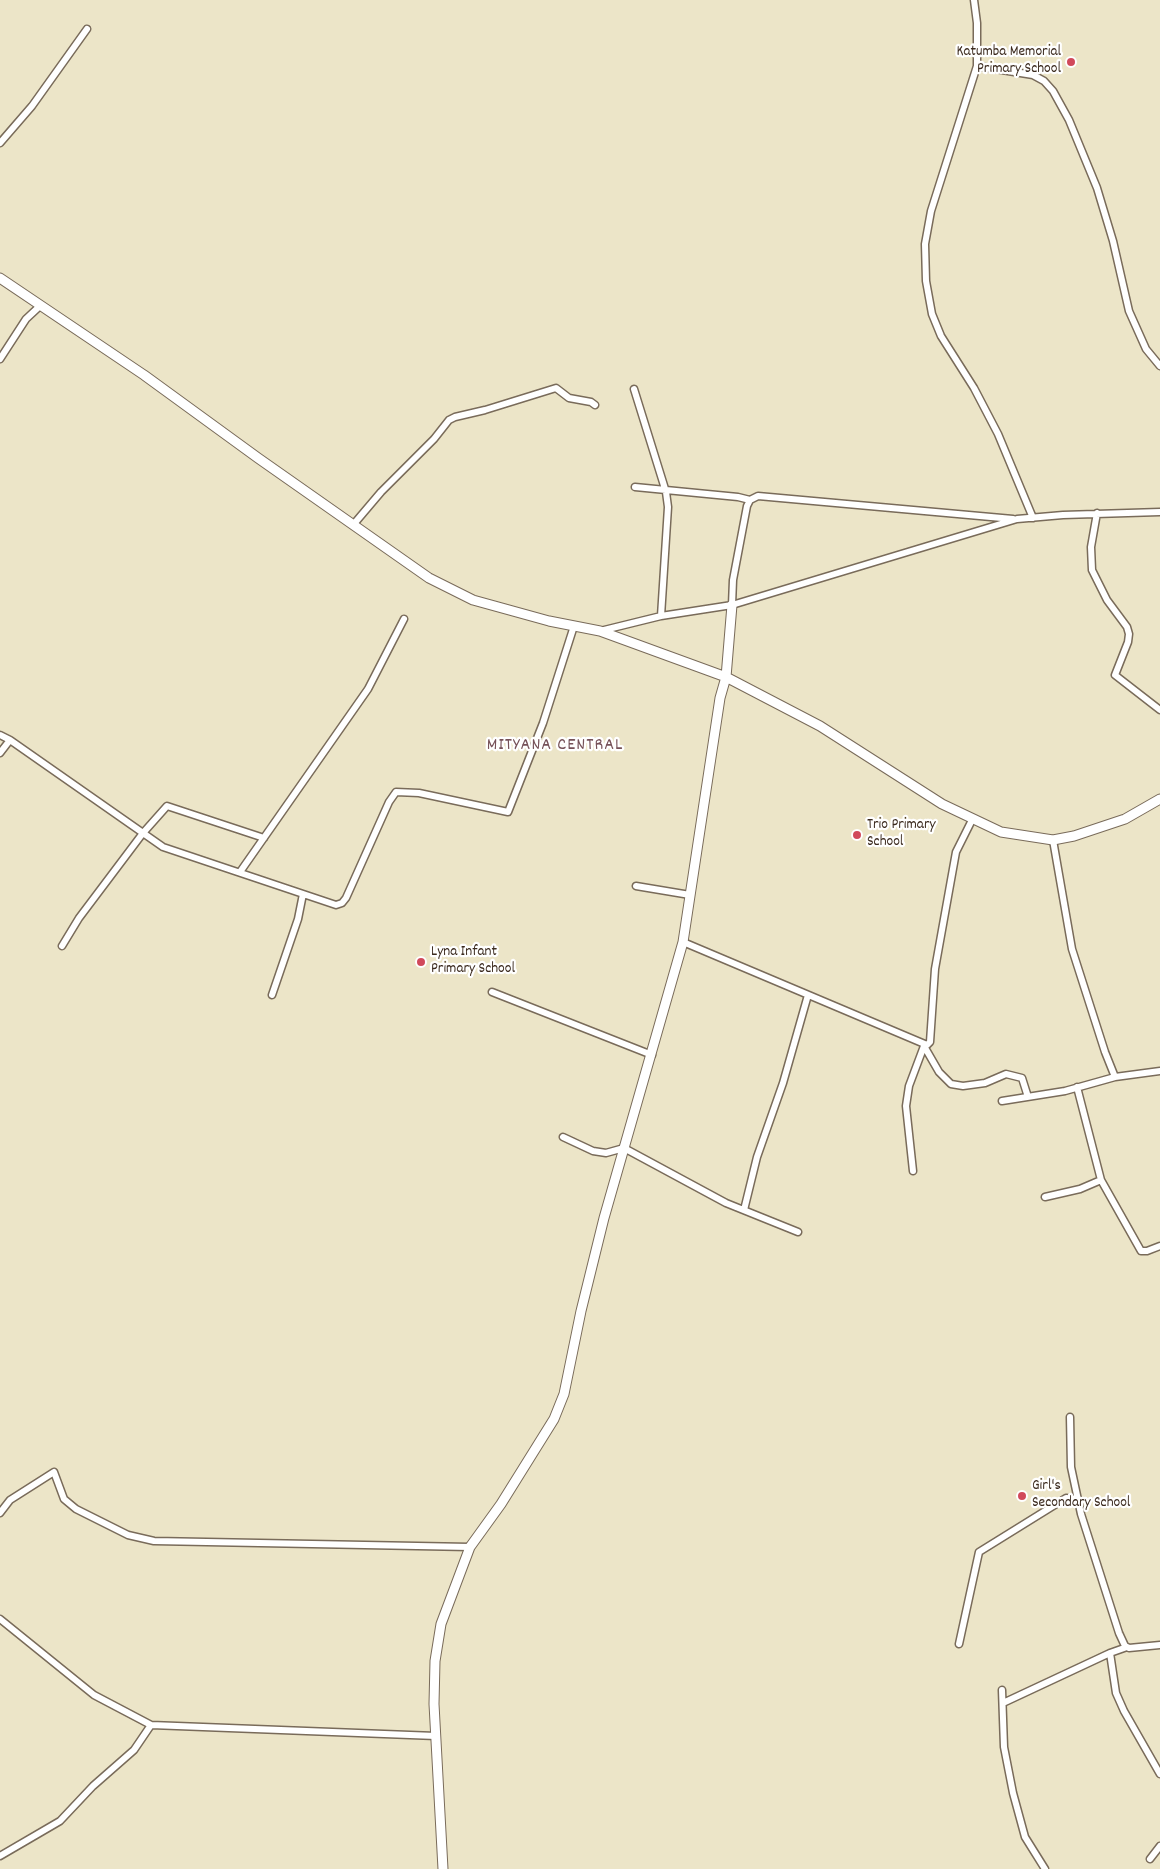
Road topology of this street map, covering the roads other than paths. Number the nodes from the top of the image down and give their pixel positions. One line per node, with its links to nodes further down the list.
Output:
1 (974, 0): 3 (street)
2 (87, 29): 4 (street)
3 (977, 66): 8 (street); 16 (street)
4 (0, 143)
5 (0, 278): 6 (main road)
6 (41, 305): 7 (street); 18 (main road)
7 (0, 359)
8 (1160, 366)
9 (634, 389): 12 (street)
10 (595, 405): 18 (street)
11 (636, 488): 12 (street)
12 (666, 492): 13 (street); 20 (street)
13 (750, 500): 17 (street); 19 (street)
14 (1160, 512): 15 (street)
15 (1098, 513): 16 (street); 25 (street)
16 (1033, 518): 17 (street)
17 (1017, 519): 19 (street)
18 (353, 525): 22 (main road)
19 (732, 605): 20 (street); 24 (main road)
20 (661, 616): 23 (street)
21 (404, 619): 32 (street)
22 (574, 626): 23 (main road); 36 (street)
23 (600, 631): 24 (main road)
24 (726, 677): 30 (main road); 37 (main road)
25 (1160, 710)
26 (0, 736): 27 (street)
27 (10, 740): 28 (street); 31 (street)
28 (0, 753)
29 (1160, 799): 33 (main road)
30 (972, 820): 33 (main road); 43 (street)
31 (143, 833): 32 (street); 34 (street); 39 (street)
32 (264, 838): 34 (street)
33 (1053, 840): 46 (street)
34 (240, 872): 36 (street)
35 (636, 886): 37 (street)
36 (303, 894): 41 (street)
37 (690, 895): 38 (main road)
38 (683, 942): 42 (street); 44 (main road)
39 (62, 946)
40 (492, 992): 44 (street)
41 (272, 995)
42 (808, 995): 43 (street); 55 (street)
43 (924, 1046): 48 (street); 52 (street)
44 (652, 1055): 51 (main road)
45 (1160, 1071): 46 (street)
46 (1115, 1077): 47 (street)
47 (1077, 1087): 48 (street); 53 (street)
48 (1028, 1097): 49 (street)
49 (1002, 1101)
50 (563, 1137): 51 (street)
51 (624, 1148): 55 (street); 61 (main road)
52 (913, 1171)
53 (1101, 1180): 54 (street); 57 (street)
54 (1045, 1197)
55 (744, 1210): 56 (street)
56 (798, 1232)
57 (1160, 1246)
58 (1070, 1418): 59 (street)
59 (1078, 1499): 63 (street); 65 (street)
60 (0, 1513): 61 (street)
61 (470, 1547): 70 (main road)
62 (0, 1619): 69 (street)
63 (959, 1644)
64 (1160, 1645): 65 (street)
65 (1127, 1648): 66 (street)
66 (1110, 1653): 68 (street); 71 (street)
67 (1002, 1690): 68 (street)
68 (1003, 1703): 76 (street)
69 (151, 1725): 70 (street); 73 (street)
70 (436, 1736): 75 (main road)
71 (1160, 1774)
72 (1160, 1846): 74 (street)
73 (0, 1856)
74 (1150, 1859)
75 (443, 1869)
76 (1044, 1869)

